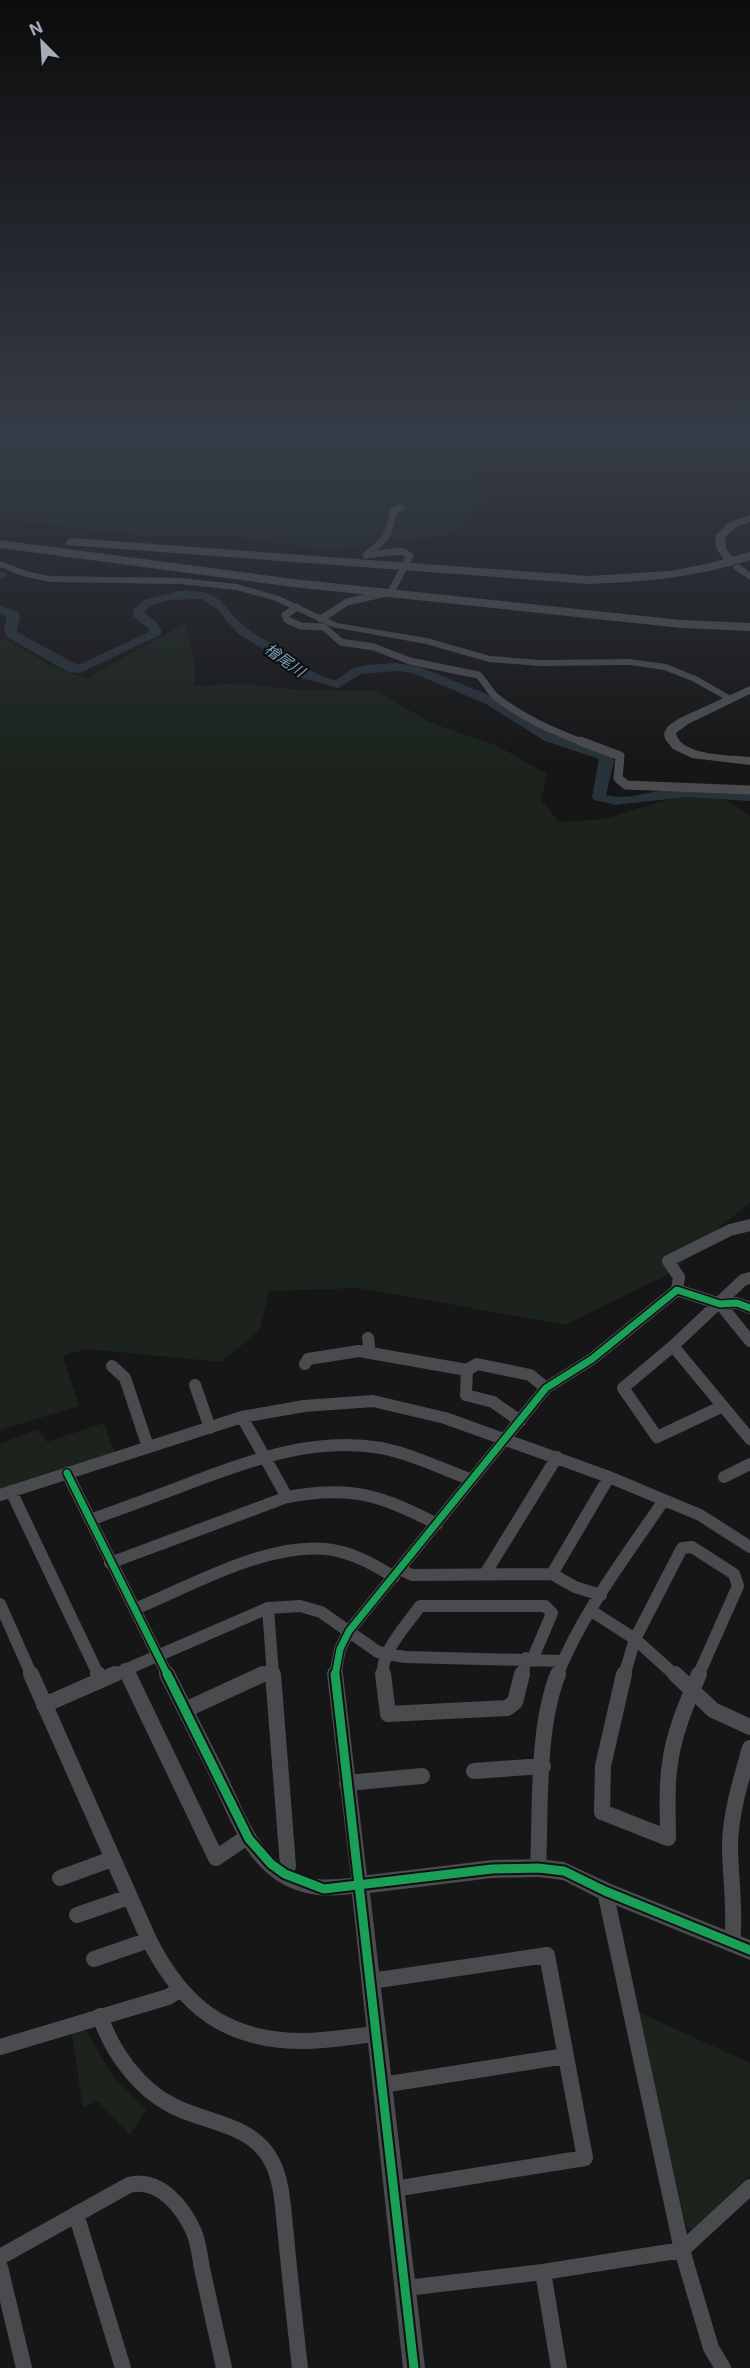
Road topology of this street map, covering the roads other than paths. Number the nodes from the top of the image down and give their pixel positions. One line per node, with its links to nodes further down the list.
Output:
1 (0, 544): 12 (highway)
2 (94, 544): 5 (highway)
3 (382, 544): 11 (street)
4 (721, 544): 6 (main road)
5 (750, 556)
6 (729, 560)
7 (0, 564): 10 (street)
8 (738, 567): 9 (main road)
9 (750, 576)
10 (297, 607): 11 (street); 16 (street)
11 (321, 619): 14 (street)
12 (750, 627)
13 (750, 690): 14 (main road)
14 (731, 699): 15 (main road)
15 (750, 761)
16 (750, 790)
17 (750, 1224): 19 (street)
18 (750, 1278): 20 (street)
19 (677, 1290): 20 (street); 30 (street)
20 (720, 1304): 21 (street); 23 (street); 24 (street)
21 (750, 1308)
22 (368, 1338): 25 (street)
23 (750, 1341)
24 (673, 1346): 31 (street); 31 (street)
25 (370, 1353): 26 (street); 28 (street)
26 (305, 1364)
27 (112, 1366): 37 (street)
28 (467, 1370): 30 (street); 33 (street)
29 (195, 1385): 34 (street)
30 (546, 1388): 33 (street)
31 (723, 1406): 36 (street)
32 (242, 1417): 34 (street); 35 (street); 38 (street)
33 (520, 1421): 35 (street)
34 (210, 1428): 37 (street)
35 (506, 1439): 39 (street); 44 (street)
36 (750, 1439)
37 (148, 1447): 41 (street)
38 (264, 1456): 44 (street); 46 (street); 48 (street)
39 (557, 1457): 42 (street); 53 (street)
40 (750, 1464): 43 (street)
41 (67, 1473): 45 (street); 48 (street)
42 (609, 1476): 47 (street); 54 (street)
43 (724, 1477)
44 (472, 1480): 49 (street)
45 (6, 1493): 68 (street)
46 (287, 1497): 49 (street); 51 (street)
47 (664, 1500): 50 (street); 55 (street)
48 (90, 1520): 51 (street)
49 (436, 1524): 52 (street)
50 (750, 1547)
51 (110, 1563): 58 (street)
52 (397, 1573): 53 (street); 58 (street); 60 (street)
53 (485, 1574): 54 (street)
54 (552, 1574): 55 (street)
55 (601, 1595): 59 (street)
56 (0, 1604): 70 (street)
57 (268, 1608): 60 (street); 62 (street); 67 (street)
58 (135, 1609): 62 (street)
59 (593, 1612): 61 (street); 65 (street)
60 (349, 1631): 63 (street); 77 (street)
61 (635, 1639): 69 (street); 69 (street); 69 (street)
62 (157, 1655): 66 (street); 71 (street)
63 (387, 1655): 64 (street); 64 (street); 64 (street)
64 (530, 1658): 65 (street)
65 (563, 1661): 74 (street)
66 (125, 1669): 68 (street); 78 (street)
67 (272, 1670): 71 (street); 81 (street)
68 (101, 1680): 70 (street)
69 (693, 1691): 72 (street)
70 (44, 1705): 79 (street)
71 (185, 1710): 78 (street)
72 (750, 1727)
73 (750, 1748): 88 (street)
74 (543, 1766): 75 (street); 80 (street)
75 (474, 1771)
76 (422, 1776): 77 (street)
77 (347, 1783): 83 (street)
78 (247, 1837): 81 (street)
79 (112, 1859): 82 (street); 85 (street)
80 (538, 1868): 83 (street); 84 (street)
81 (285, 1875): 83 (street)
82 (60, 1878)
83 (360, 1885): 91 (street)
84 (605, 1891): 88 (street); 101 (street)
85 (129, 1897): 86 (street); 87 (street)
86 (77, 1915)
87 (149, 1941): 90 (street); 92 (street)
88 (732, 1943): 89 (street)
89 (750, 1950)
90 (94, 1959)
91 (371, 1981): 94 (street); 96 (street)
92 (179, 1990): 93 (street); 94 (street)
93 (100, 2016): 95 (street); 109 (street)
94 (376, 2034): 97 (street)
95 (0, 2047)
96 (566, 2056): 97 (street); 99 (street)
97 (382, 2085): 99 (street)
98 (750, 2187): 101 (street)
99 (394, 2189): 105 (street)
100 (76, 2214): 102 (street); 107 (street); 108 (street)
101 (682, 2250): 104 (street); 112 (street)
102 (0, 2257)
103 (0, 2267): 106 (street)
104 (543, 2272): 105 (street); 111 (street)
105 (406, 2288): 110 (street)
106 (24, 2368)
107 (123, 2368)
108 (224, 2368)
109 (300, 2368)
110 (414, 2368)
111 (559, 2368)
112 (723, 2368)

